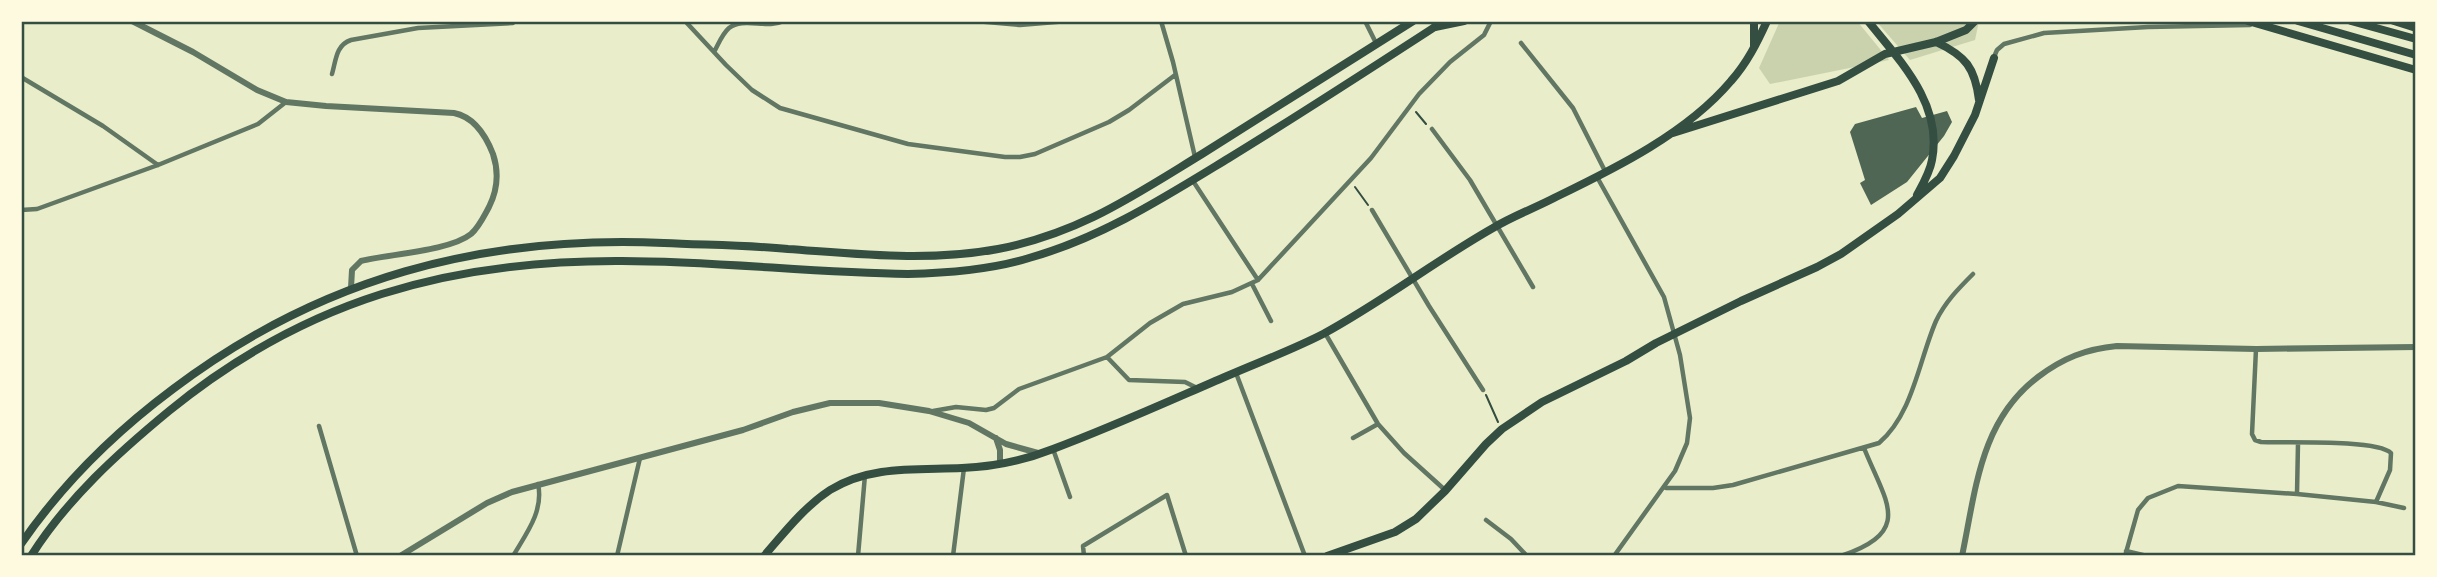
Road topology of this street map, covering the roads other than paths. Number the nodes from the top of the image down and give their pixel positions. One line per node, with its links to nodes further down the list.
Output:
1 (132, 21): 37 (street)
2 (685, 21): 30 (street)
3 (784, 21): 30 (street)
4 (975, 21): 5 (street)
5 (1063, 21): 6 (street)
6 (1068, 21)
7 (1161, 21): 35 (street)
8 (1365, 21): 28 (street)
9 (1413, 21): 28 (main road)
10 (1444, 21): 23 (main road)
11 (1464, 21): 23 (main road)
12 (1491, 21): 51 (street)
13 (1754, 21): 29 (main road)
14 (1767, 21): 29 (main road)
15 (1868, 21): 45 (main road)
16 (1975, 21): 26 (main road)
17 (2248, 21): 22 (main road)
18 (2298, 21): 31 (main road)
19 (2351, 21): 25 (main road)
20 (2394, 21): 24 (main road)
21 (513, 23): 34 (street)
22 (2260, 24): 32 (street); 33 (main road)
23 (1435, 27): 44 (main road)
24 (2416, 27)
25 (2416, 39)
26 (1936, 42): 38 (main road); 40 (main road)
27 (1521, 43): 43 (street)
28 (1376, 44): 41 (main road)
29 (1754, 48): 40 (main road)
30 (714, 52): 35 (street)
31 (2416, 55)
32 (1994, 58): 38 (main road)
33 (2416, 70)
34 (332, 74)
35 (1175, 75): 41 (street)
36 (21, 77): 42 (street)
37 (286, 102): 42 (street); 54 (street)
38 (1979, 103): 45 (main road)
39 (1432, 130): 48 (street)
40 (1667, 135): 43 (main road)
41 (1195, 158): 54 (main road)
42 (158, 165): 46 (street)
43 (1602, 175): 48 (main road); 57 (street)
44 (1193, 180): 51 (street); 87 (main road)
45 (1914, 201): 57 (main road)
46 (21, 210)
47 (1372, 210): 50 (street)
48 (1497, 226): 50 (main road); 53 (street)
49 (1973, 274): 70 (street)
50 (1412, 278): 56 (main road); 63 (street)
51 (1258, 280): 52 (street)
52 (1252, 284): 55 (street); 60 (street)
53 (1533, 287)
54 (351, 288): 85 (main road)
55 (1271, 321)
56 (1325, 333): 61 (main road); 65 (street)
57 (1675, 334): 78 (street); 79 (main road)
58 (2416, 347): 59 (street)
59 (2256, 349): 69 (street); 102 (street)
60 (1107, 357): 62 (street); 64 (street)
61 (1236, 373): 62 (main road); 97 (street)
62 (1199, 390): 71 (main road)
63 (1483, 390)
64 (929, 411): 67 (street); 73 (street)
65 (1378, 424): 68 (street); 79 (street)
66 (319, 426): 88 (street)
67 (996, 438): 72 (street); 74 (street)
68 (1353, 438)
69 (2298, 443): 80 (street); 82 (street)
70 (1864, 448): 78 (street); 101 (street)
71 (1053, 449): 72 (main road); 81 (street)
72 (1039, 453): 74 (main road)
73 (641, 457): 77 (street); 91 (street)
74 (1000, 463): 75 (main road)
75 (964, 468): 76 (main road); 94 (street)
76 (865, 475): 92 (main road); 93 (street)
77 (538, 484): 89 (street); 90 (street)
78 (1665, 488): 100 (street)
79 (1445, 491): 98 (main road)
80 (2297, 494): 82 (street); 86 (street)
81 (1070, 498)
82 (2376, 502): 83 (street)
83 (2404, 508)
84 (1486, 520): 99 (street)
85 (21, 544)
86 (2125, 553): 103 (street)
87 (31, 556)
88 (357, 556)
89 (400, 556)
90 (513, 556)
91 (617, 556)
92 (764, 556)
93 (858, 556)
94 (953, 556)
95 (1084, 556): 96 (street)
96 (1186, 556)
97 (1305, 556)
98 (1327, 556)
99 (1527, 556)
100 (1614, 556)
101 (1841, 556)
102 (1962, 556)
103 (2147, 556)

